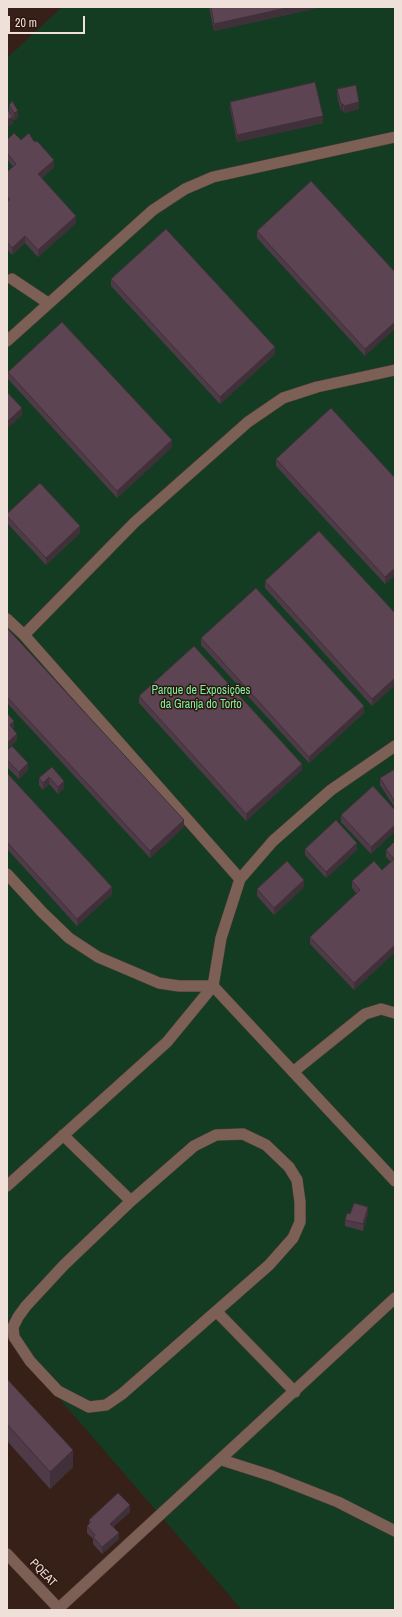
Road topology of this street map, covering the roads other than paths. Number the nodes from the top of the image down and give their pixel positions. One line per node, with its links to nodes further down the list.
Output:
1 (395, 137): 3 (street)
2 (12, 279): 3 (street)
3 (48, 303): 4 (street)
4 (7, 341)
5 (395, 370): 7 (street)
6 (7, 619): 7 (street)
7 (24, 635): 10 (street)
8 (395, 746): 10 (street)
9 (7, 874): 11 (street)
10 (240, 878): 11 (street)
11 (213, 986): 13 (street); 14 (street)
12 (395, 1013): 13 (street)
13 (293, 1072): 15 (street)
14 (64, 1135): 16 (street); 17 (street)
15 (395, 1181)
16 (7, 1186)
17 (130, 1201): 19 (street); 19 (street)
18 (395, 1298): 20 (street)
19 (217, 1312): 20 (street)
20 (295, 1392): 21 (street)
21 (222, 1460): 22 (street); 24 (street)
22 (395, 1531)
23 (7, 1554): 24 (street, PQEAT)
24 (59, 1609)

